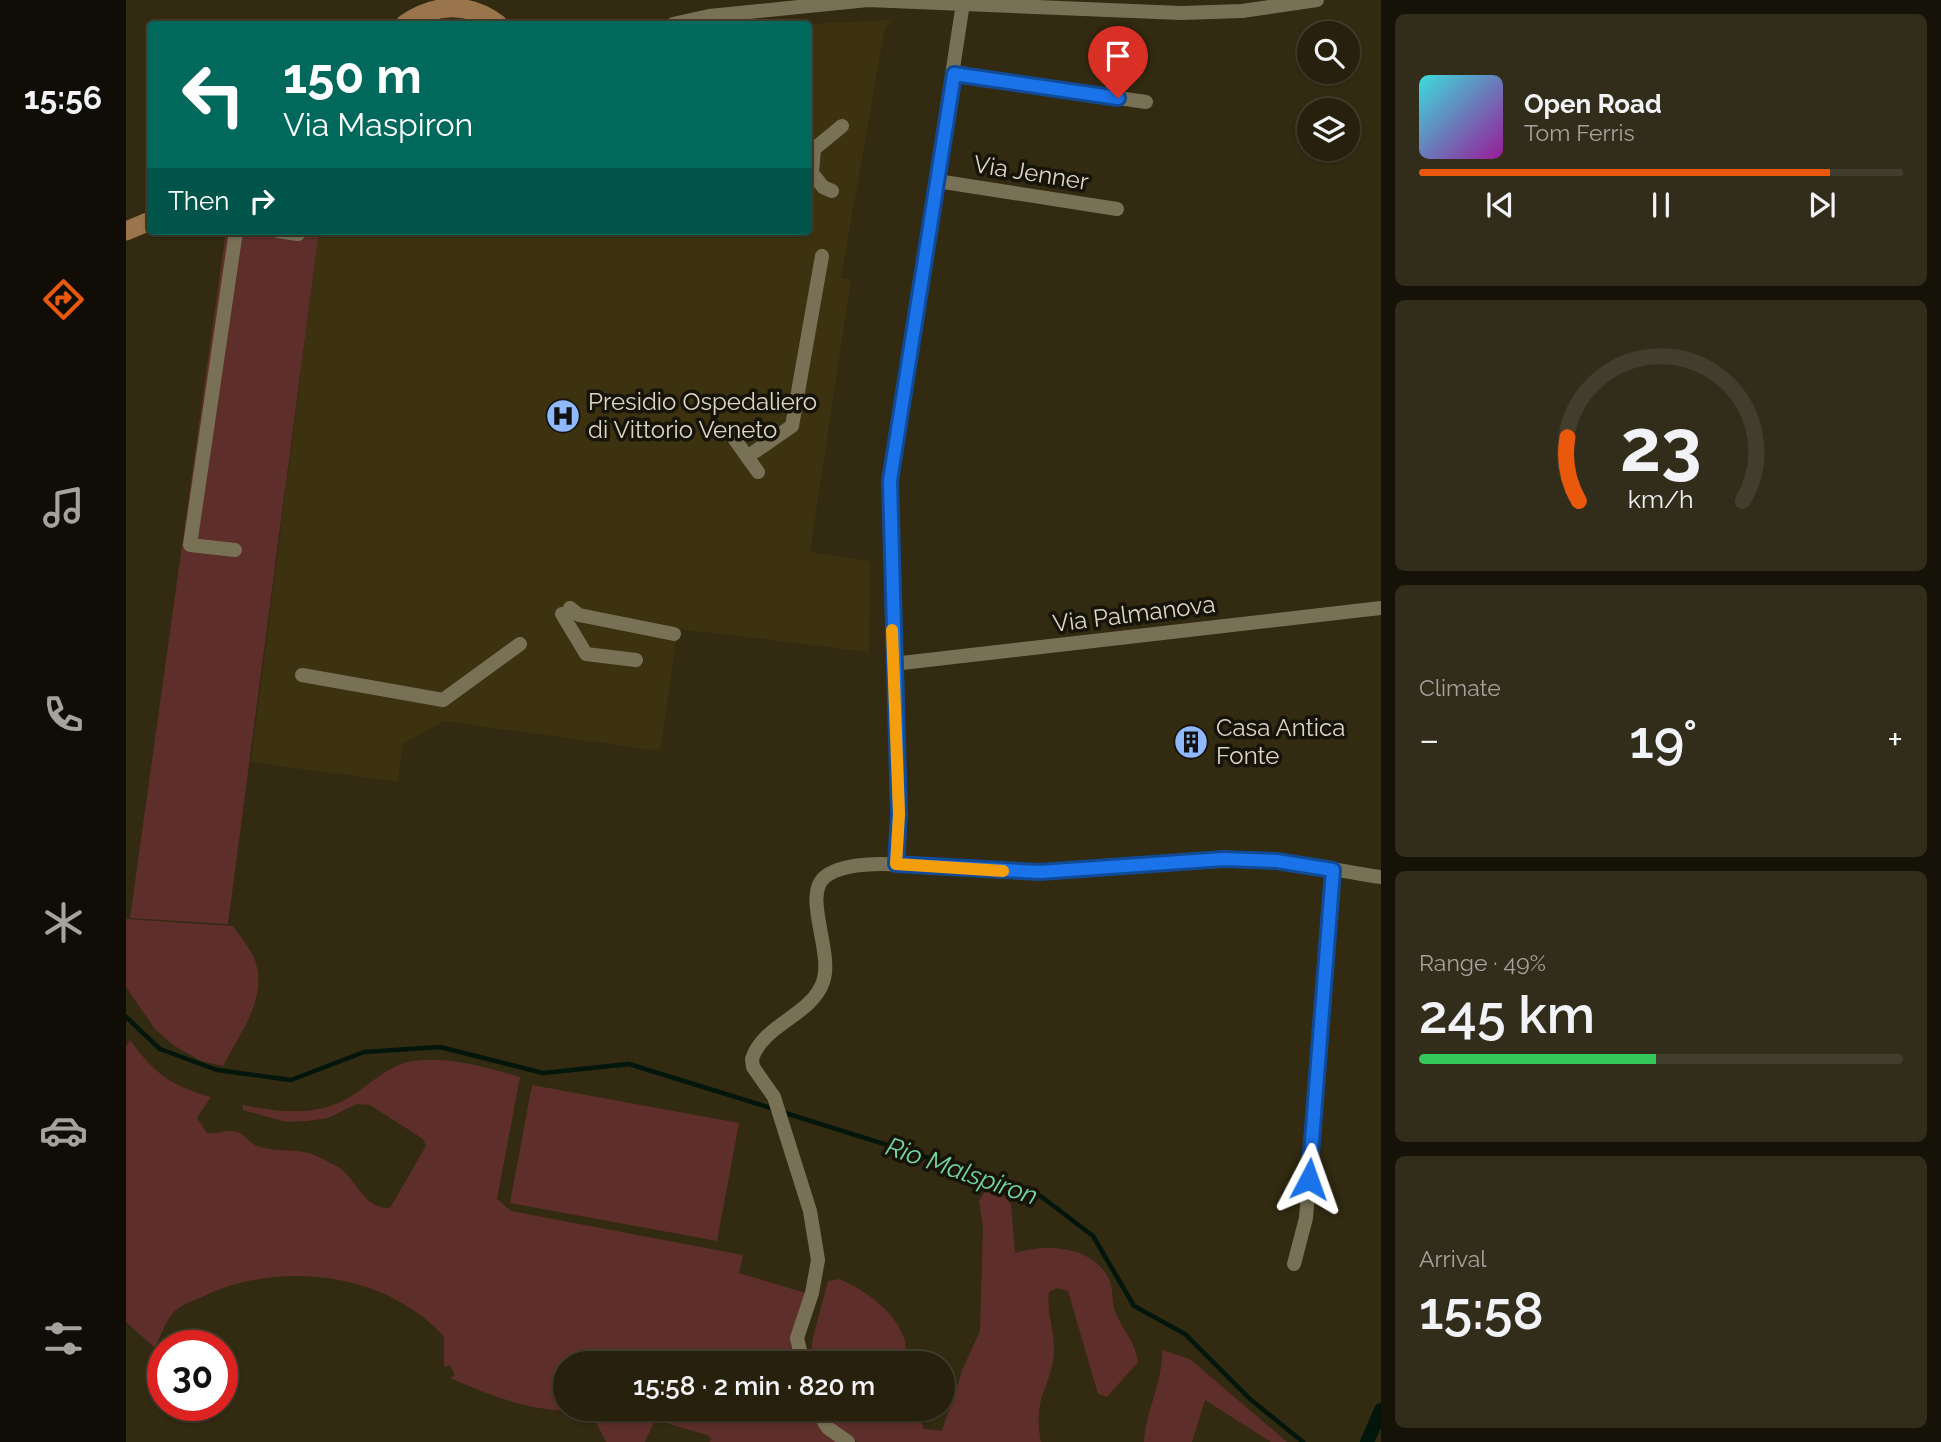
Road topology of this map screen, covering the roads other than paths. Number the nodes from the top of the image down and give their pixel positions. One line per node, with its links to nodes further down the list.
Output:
1 (413, 0): 6 (main road)
2 (1317, 0): 4 (street)
3 (859, 1): 4 (street); 9 (street)
4 (978, 2): 10 (street)
5 (464, 5): 7 (main road); 8 (main road)
6 (405, 21)
7 (410, 21)
8 (493, 21)
9 (686, 21)
10 (954, 74): 11 (street); 15 (street)
11 (1146, 102)
12 (842, 125): 13 (street)
13 (812, 165)
14 (812, 174): 16 (street)
15 (937, 181): 17 (street, Via Jenner); 30 (street)
16 (832, 191)
17 (1117, 209)
18 (147, 222): 19 (main road)
19 (126, 231)
20 (235, 235): 25 (street)
21 (822, 256): 23 (street)
22 (731, 435): 23 (street)
23 (747, 457): 24 (street)
24 (758, 472)
25 (235, 550)
26 (1381, 608): 30 (street, Via Palmanova)
27 (674, 634): 29 (street)
28 (520, 644): 31 (street)
29 (636, 660)
30 (892, 664): 32 (street)
31 (302, 676)
32 (896, 864): 33 (street); 36 (street)
33 (1333, 870): 34 (street); 35 (street)
34 (1381, 877)
35 (1294, 1264)
36 (800, 1351)
37 (824, 1421): 38 (street)
38 (848, 1442)

